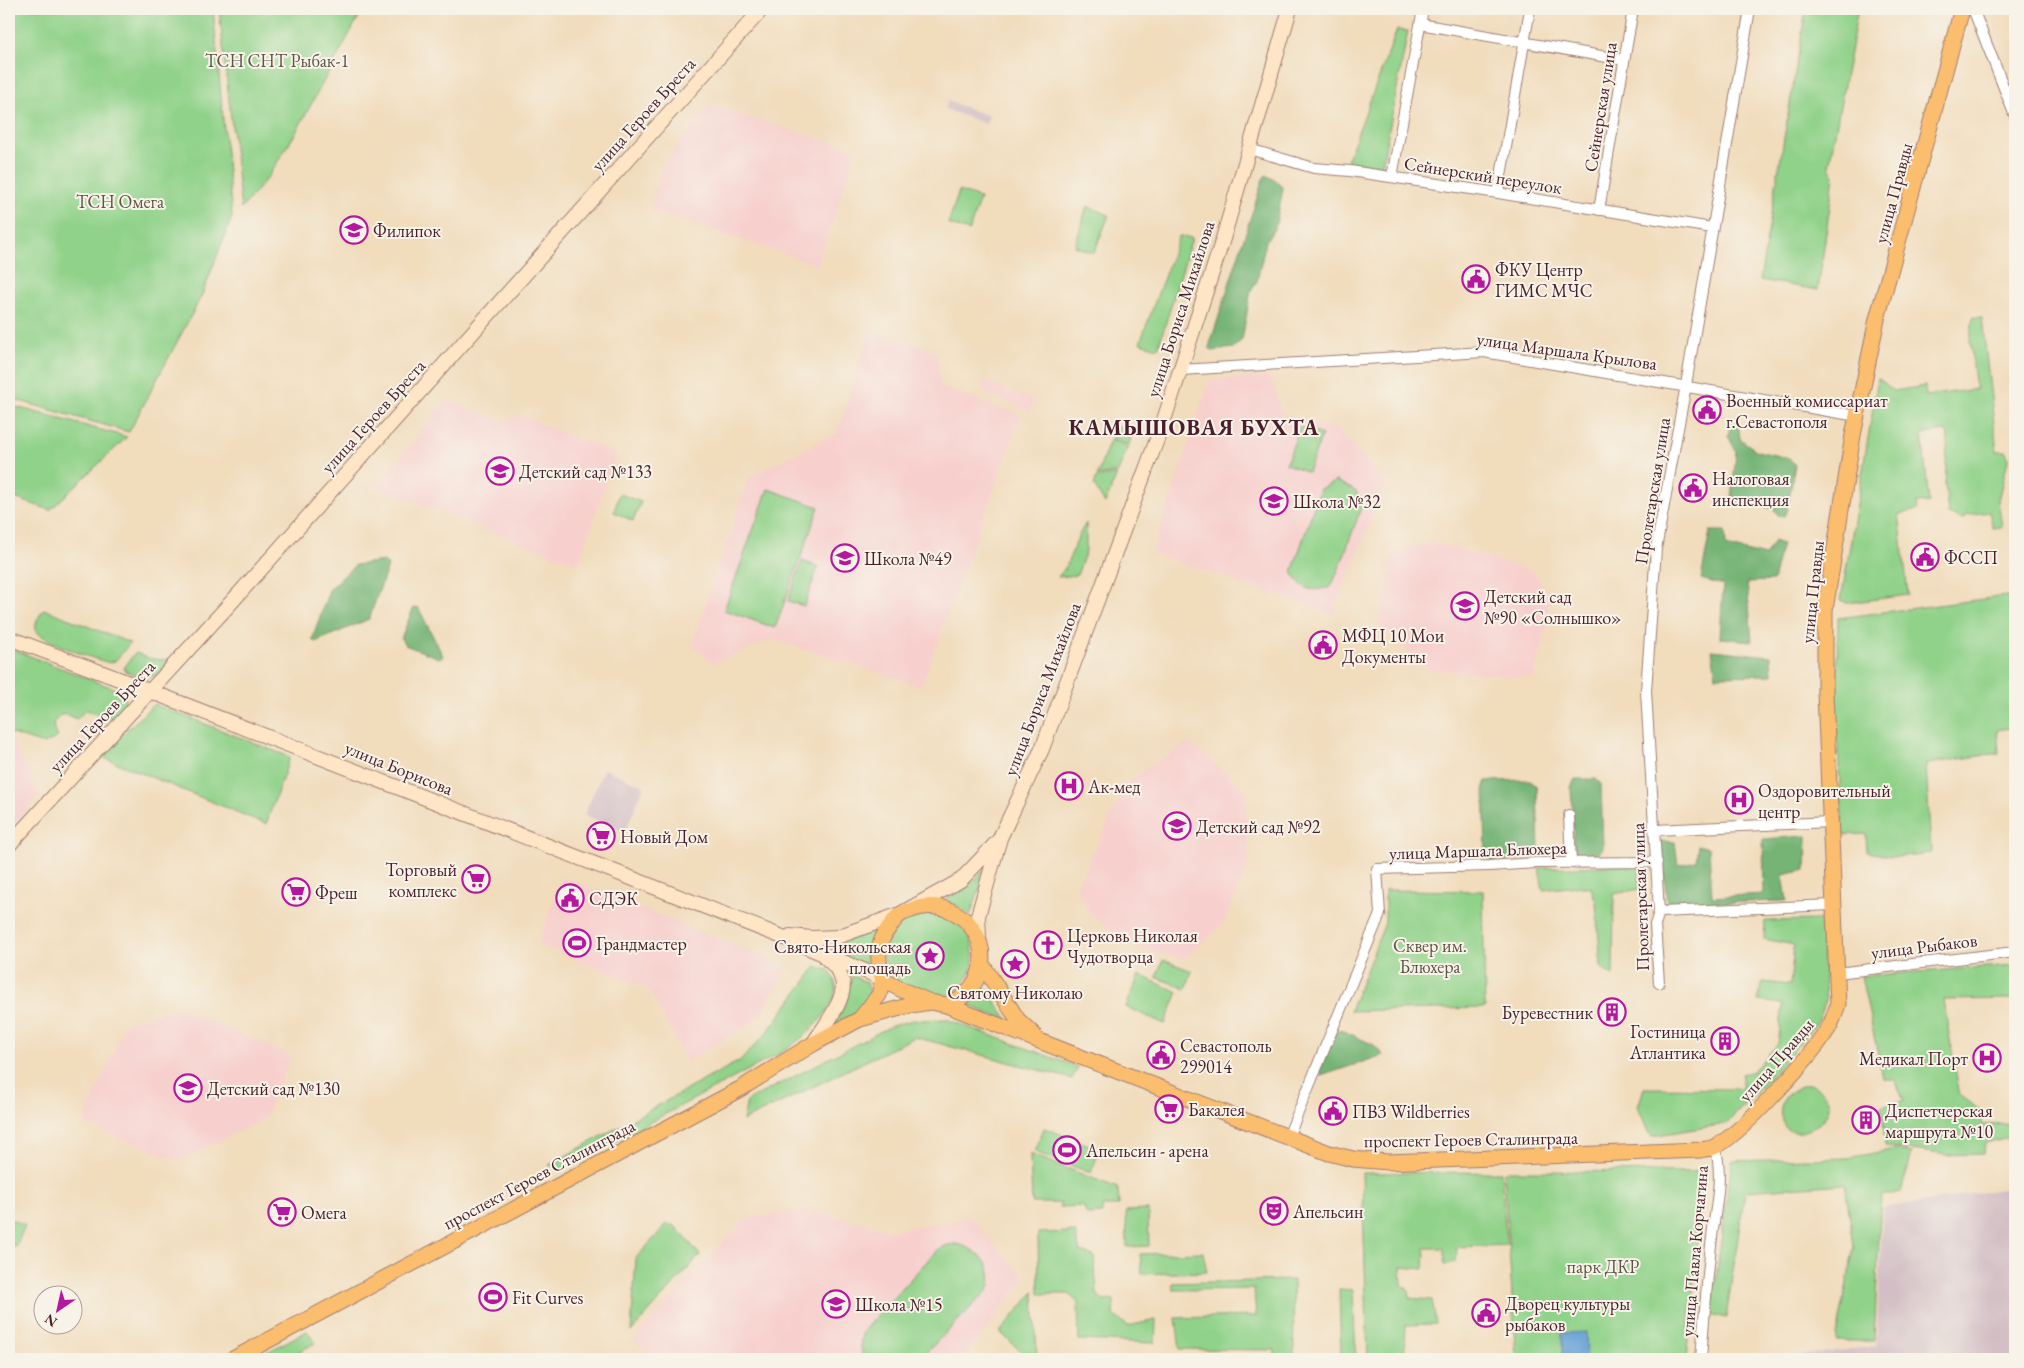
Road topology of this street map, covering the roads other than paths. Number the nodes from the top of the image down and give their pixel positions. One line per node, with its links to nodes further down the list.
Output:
1 (762, 9): 22 (street, улица Героев Бреста)
2 (1290, 9): 13 (street, улица Бориса Михайлова)
3 (1423, 9): 9 (street)
4 (1530, 9): 10 (street)
5 (1634, 9): 11 (street, Сейнерская улица)
6 (1750, 9): 17 (street, Пролетарская улица)
7 (1962, 9): 20 (main road, улица Правды)
8 (1973, 9): 12 (street)
9 (1420, 24): 10 (street); 14 (street)
10 (1524, 41): 11 (street); 15 (street)
11 (1624, 60): 16 (street, Сейнерская улица)
12 (2015, 116)
13 (1249, 149): 14 (street, Сейнерский переулок); 18 (street, улица Бориса Михайлова)
14 (1392, 177): 15 (street, Сейнерский переулок)
15 (1498, 193): 16 (street, Сейнерский переулок)
16 (1599, 210): 17 (street, Сейнерский переулок)
17 (1712, 228): 19 (street, Пролетарская улица)
18 (1180, 370): 19 (street, улица Маршала Крылова); 26 (street, улица Бориса Михайлова)
19 (1686, 385): 20 (street, улица Маршала Крылова); 25 (street, Пролетарская улица)
20 (1857, 416): 24 (main road, улица Правды)
21 (9, 638): 22 (street, улица Борисова)
22 (151, 691): 27 (street, улица Героев Бреста); 33 (street, улица Борисова)
23 (1569, 815): 29 (street)
24 (1830, 822): 25 (street); 30 (main road, улица Правды)
25 (1655, 830): 28 (street, Пролетарская улица)
26 (1000, 838): 32 (street, улица Бориса Михайлова); 34 (street, улица Бориса Михайлова)
27 (9, 846)
28 (1656, 862): 29 (street, улица Маршала Блюхера); 31 (street, Пролетарская улица)
29 (1571, 863): 46 (street, улица Маршала Блюхера)
30 (1833, 905): 31 (street); 38 (main road, улица Правды)
31 (1659, 912): 40 (street, Пролетарская улица)
32 (900, 914): 33 (street, улица Борисова); 34 (main road); 39 (main road)
33 (775, 934): 36 (street, улица Борисова)
34 (979, 939): 37 (main road)
35 (2015, 952): 38 (street, улица Рыбаков)
36 (819, 953): 39 (street, улица Борисова); 45 (street)
37 (982, 964): 42 (main road); 44 (main road, проспект Героев Сталинграда)
38 (1837, 973): 47 (main road, улица Правды)
39 (883, 980): 41 (main road); 43 (main road, проспект Героев Сталинграда)
40 (1659, 983)
41 (930, 1002): 42 (main road, проспект Героев Сталинграда); 43 (main road, проспект Героев Сталинграда)
42 (946, 1005): 44 (main road, проспект Героев Сталинграда)
43 (860, 1019): 45 (main road, проспект Героев Сталинграда)
44 (1038, 1040): 46 (main road, проспект Героев Сталинграда)
45 (812, 1044): 48 (main road, проспект Героев Сталинграда)
46 (1288, 1137): 47 (main road, проспект Героев Сталинграда)
47 (1715, 1147): 49 (street, улица Павла Корчагина)
48 (233, 1359)
49 (1701, 1359)

